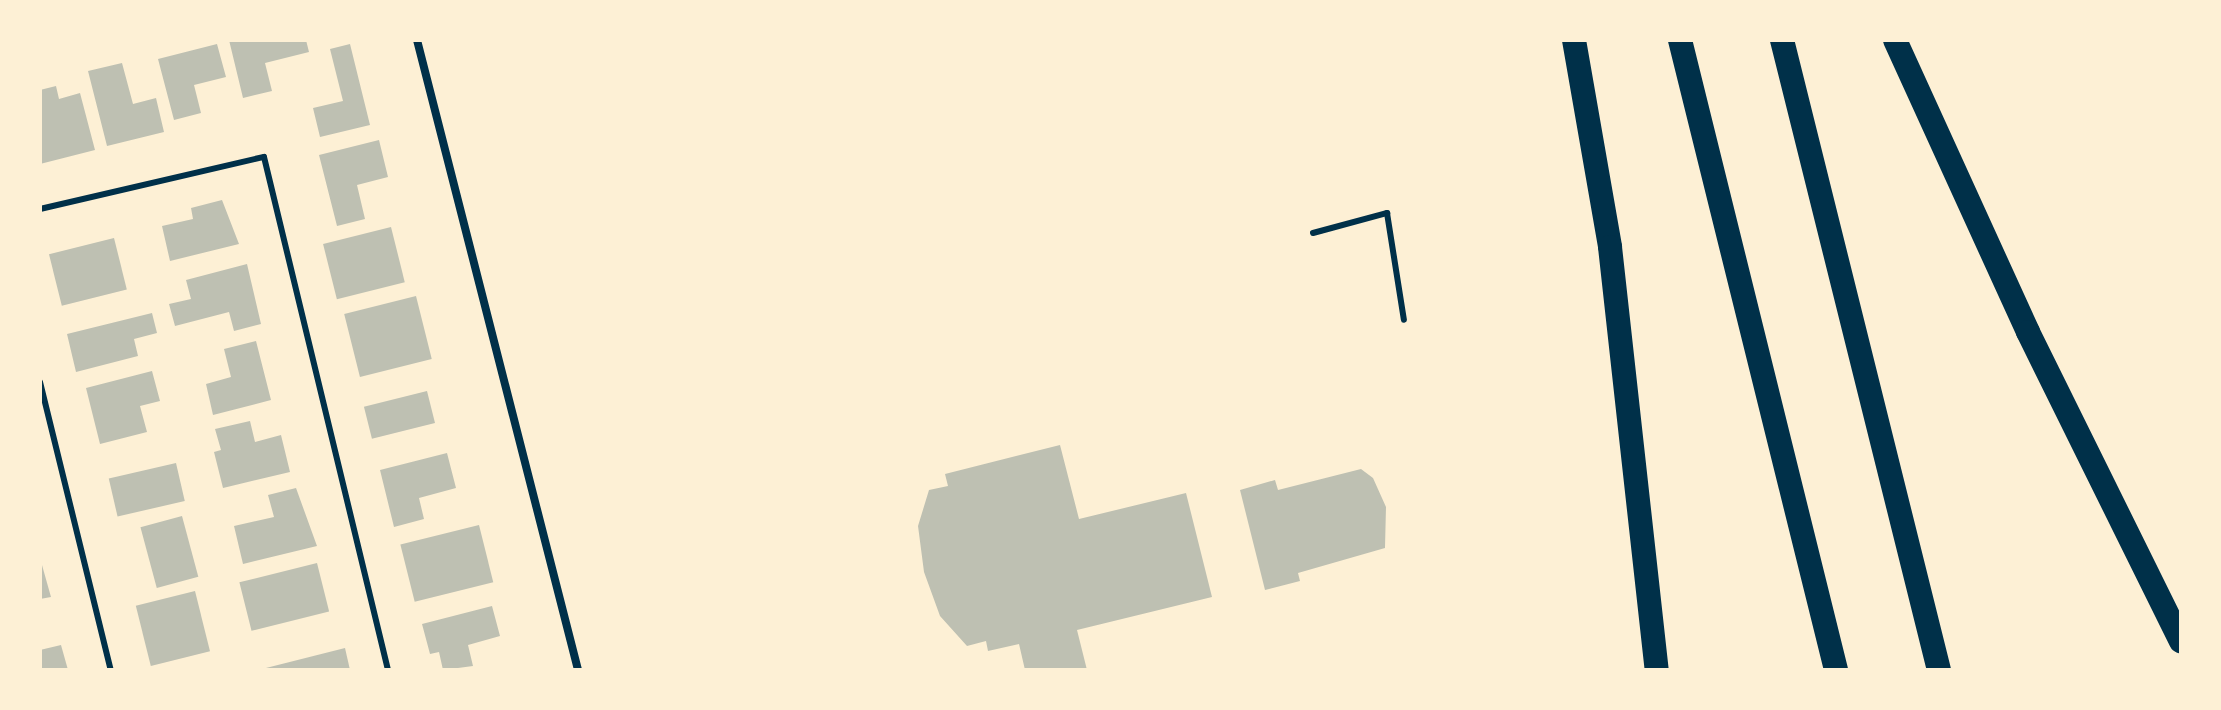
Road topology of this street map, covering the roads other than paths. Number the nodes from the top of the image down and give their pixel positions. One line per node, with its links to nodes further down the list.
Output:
1 (417, 40): 13 (street)
2 (1574, 40): 14 (highway)
3 (1680, 40): 15 (highway)
4 (1782, 40): 16 (highway)
5 (1895, 40): 10 (highway)
6 (40, 209): 12 (lane)
7 (1313, 233): 8 (lane)
8 (1404, 320)
9 (40, 382): 11 (lane)
10 (2181, 641)
11 (111, 670)
12 (388, 670)
13 (578, 670)
14 (1657, 670)
15 (1836, 670)
16 (1939, 670)

